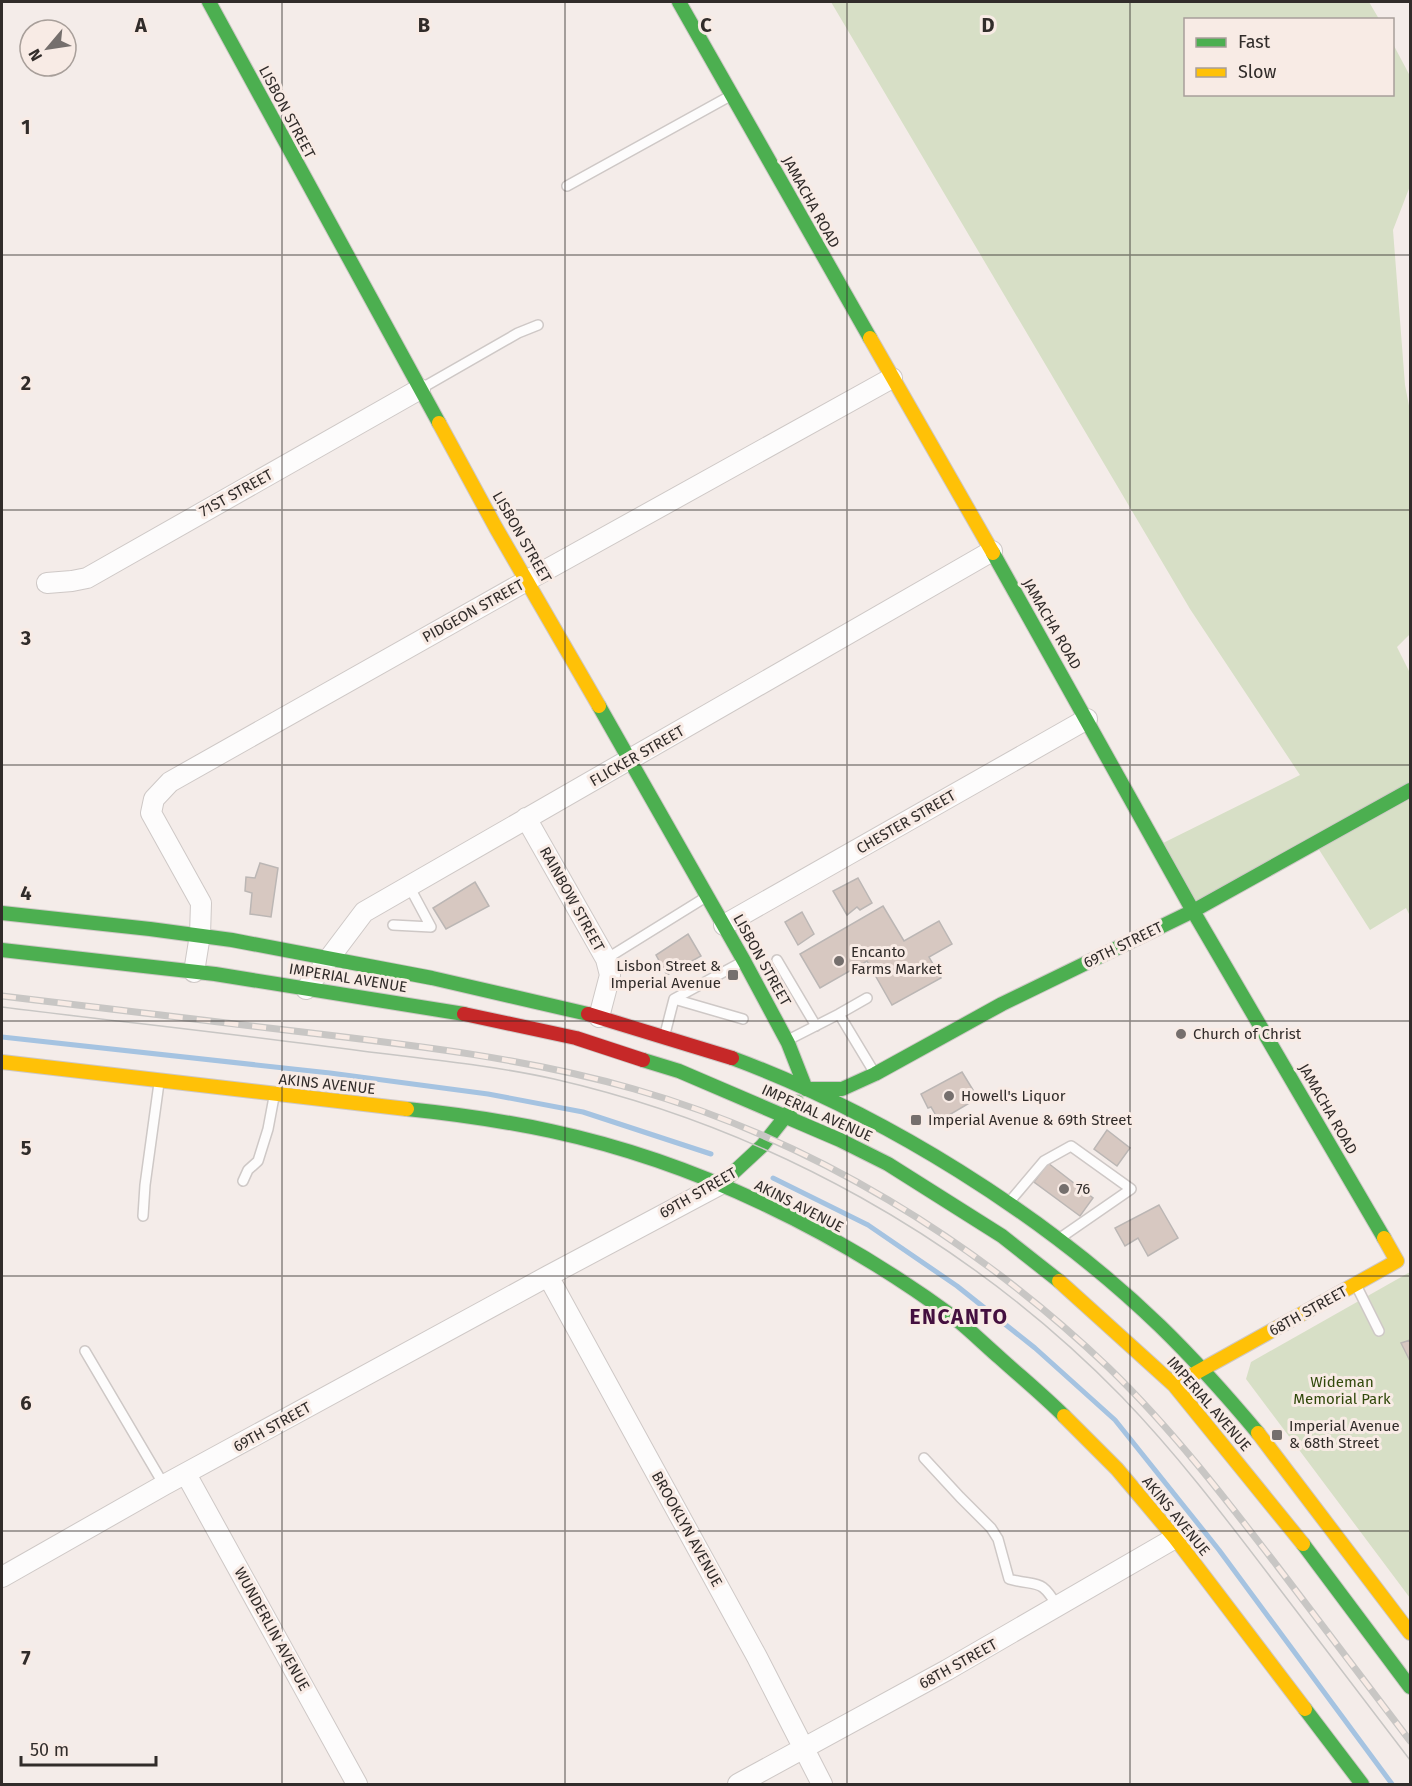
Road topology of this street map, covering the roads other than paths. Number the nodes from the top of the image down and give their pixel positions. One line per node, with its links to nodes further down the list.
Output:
1 (209, 2): 7 (main road, LISBON STREET)
2 (679, 2): 3 (main road, JAMACHA ROAD)
3 (732, 95): 4 (lane); 6 (main road, JAMACHA ROAD)
4 (567, 186)
5 (538, 325): 7 (lane)
6 (892, 378): 8 (main road, JAMACHA ROAD); 9 (street, PIDGEON STREET)
7 (420, 389): 9 (main road, LISBON STREET); 10 (street, 71ST STREET)
8 (992, 551): 11 (main road, JAMACHA ROAD); 12 (street, FLICKER STREET)
9 (528, 579): 12 (main road, LISBON STREET); 21 (street, PIDGEON STREET)
10 (47, 583)
11 (1087, 719): 17 (main road, JAMACHA ROAD); 19 (street, CHESTER STREET)
12 (630, 760): 14 (street, FLICKER STREET); 16 (main road, LISBON STREET)
13 (1410, 790): 17 (main road, 69TH STREET)
14 (526, 818): 15 (street, FLICKER STREET); 24 (street, RAINBOW STREET)
15 (409, 886): 20 (lane); 23 (street, FLICKER STREET)
16 (708, 896): 19 (main road, LISBON STREET); 24 (lane)
17 (1193, 911): 38 (main road, 69TH STREET); 48 (main road, JAMACHA ROAD)
18 (2, 913): 21 (main road, IMPERIAL AVENUE)
19 (724, 925): 26 (main road, LISBON STREET)
20 (393, 926)
21 (200, 935): 23 (main road, IMPERIAL AVENUE); 27 (street)
22 (2, 950): 27 (main road, IMPERIAL AVENUE)
23 (329, 958): 28 (street, FLICKER STREET); 32 (main road, IMPERIAL AVENUE)
24 (606, 959): 32 (street, RAINBOW STREET)
25 (777, 960): 34 (lane)
26 (744, 961): 30 (lane); 36 (main road, LISBON STREET)
27 (194, 972): 28 (main road, IMPERIAL AVENUE)
28 (306, 989): 42 (main road, IMPERIAL AVENUE)
29 (867, 998): 31 (lane)
30 (674, 999): 33 (lane); 35 (lane)
31 (839, 1014): 34 (lane); 38 (lane)
32 (599, 1017): 35 (main road, IMPERIAL AVENUE)
33 (743, 1019)
34 (816, 1026): 36 (lane)
35 (664, 1036): 40 (main road, IMPERIAL AVENUE)
36 (786, 1041): 40 (main road, LISBON STREET)
37 (2, 1062): 39 (main road, AKINS AVENUE)
38 (875, 1074): 40 (main road, 69TH STREET)
39 (159, 1081): 41 (main road, AKINS AVENUE); 46 (lane)
40 (806, 1089): 42 (main road, 69TH STREET); 45 (main road, IMPERIAL AVENUE)
41 (274, 1095): 43 (lane); 44 (main road, AKINS AVENUE)
42 (787, 1116): 44 (main road, 69TH STREET); 54 (main road, IMPERIAL AVENUE)
43 (243, 1181)
44 (720, 1184): 49 (street, 69TH STREET); 58 (main road, AKINS AVENUE)
45 (1009, 1203): 47 (main road, IMPERIAL AVENUE); 47 (lane)
46 (143, 1216)
47 (1058, 1239): 53 (main road, IMPERIAL AVENUE)
48 (1404, 1258): 50 (main road, 68TH STREET)
49 (548, 1276): 56 (street, 69TH STREET); 63 (street, BROOKLYN AVENUE)
50 (1355, 1285): 51 (lane); 53 (main road, 68TH STREET)
51 (1379, 1330)
52 (85, 1351): 57 (lane)
53 (1204, 1369): 54 (main road, 68TH STREET); 61 (main road, IMPERIAL AVENUE)
54 (1174, 1386): 62 (main road, IMPERIAL AVENUE)
55 (924, 1458): 60 (lane)
56 (186, 1474): 57 (street, 69TH STREET); 64 (street, WUNDERLIN AVENUE)
57 (164, 1485): 59 (street, 69TH STREET)
58 (1175, 1538): 60 (street, 68TH STREET); 67 (main road, AKINS AVENUE)
59 (2, 1577)
60 (1058, 1607): 63 (street, 68TH STREET)
61 (1410, 1633)
62 (1410, 1687)
63 (803, 1750): 65 (street, 68TH STREET); 66 (street, BROOKLYN AVENUE)
64 (357, 1785)
65 (738, 1785)
66 (822, 1785)
67 (1362, 1785)

